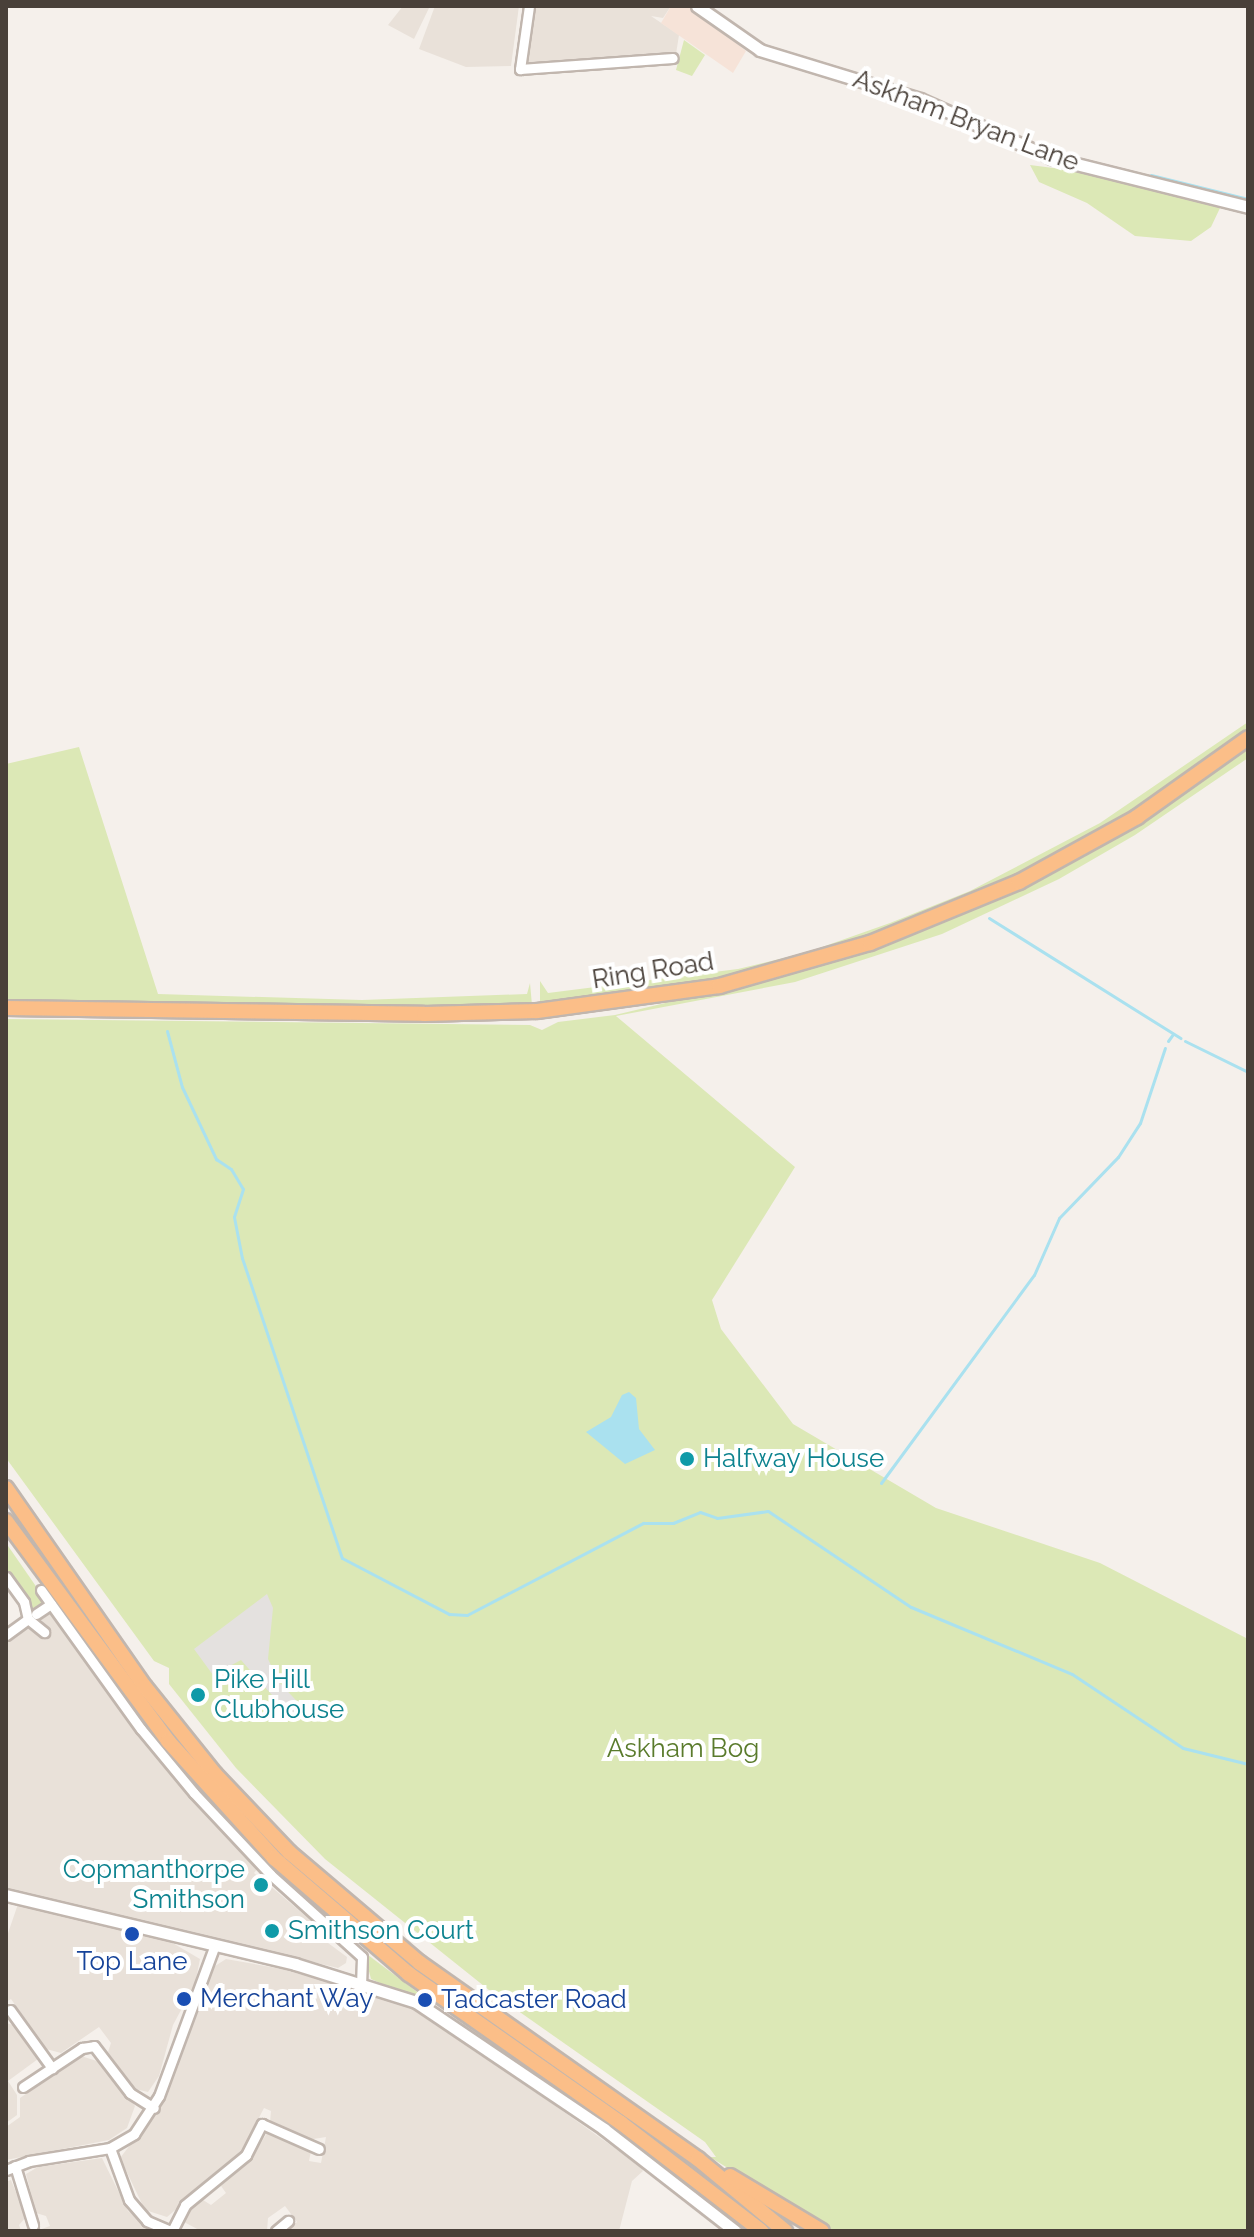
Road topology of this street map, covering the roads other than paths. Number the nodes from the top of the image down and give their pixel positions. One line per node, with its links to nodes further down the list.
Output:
1 (529, 6): 3 (street)
2 (697, 6): 4 (street, Askham Bryan Lane)
3 (673, 58)
4 (1248, 207)
5 (1248, 738): 6 (highway, Ring Road)
6 (6, 1008)
7 (6, 1488): 26 (highway)
8 (6, 1521): 33 (highway)
9 (6, 1577): 12 (street)
10 (41, 1590): 11 (street)
11 (51, 1604): 12 (street); 17 (street)
12 (32, 1616): 13 (street); 14 (street)
13 (44, 1632)
14 (6, 1635)
15 (6, 1895): 16 (street)
16 (214, 1947): 17 (street); 21 (street)
17 (361, 1982): 32 (street)
18 (10, 2010): 19 (street)
19 (52, 2068): 20 (street); 21 (street)
20 (23, 2087)
21 (154, 2108): 24 (street)
22 (267, 2114): 23 (street)
23 (262, 2124): 25 (street); 30 (street)
24 (110, 2148): 27 (street); 30 (street)
25 (319, 2149)
26 (698, 2159): 34 (highway); 35 (highway)
27 (10, 2168): 29 (street)
28 (288, 2221): 31 (street)
29 (33, 2225)
30 (171, 2231)
31 (276, 2231)
32 (735, 2231)
33 (761, 2231)
34 (785, 2231)
35 (822, 2231)

